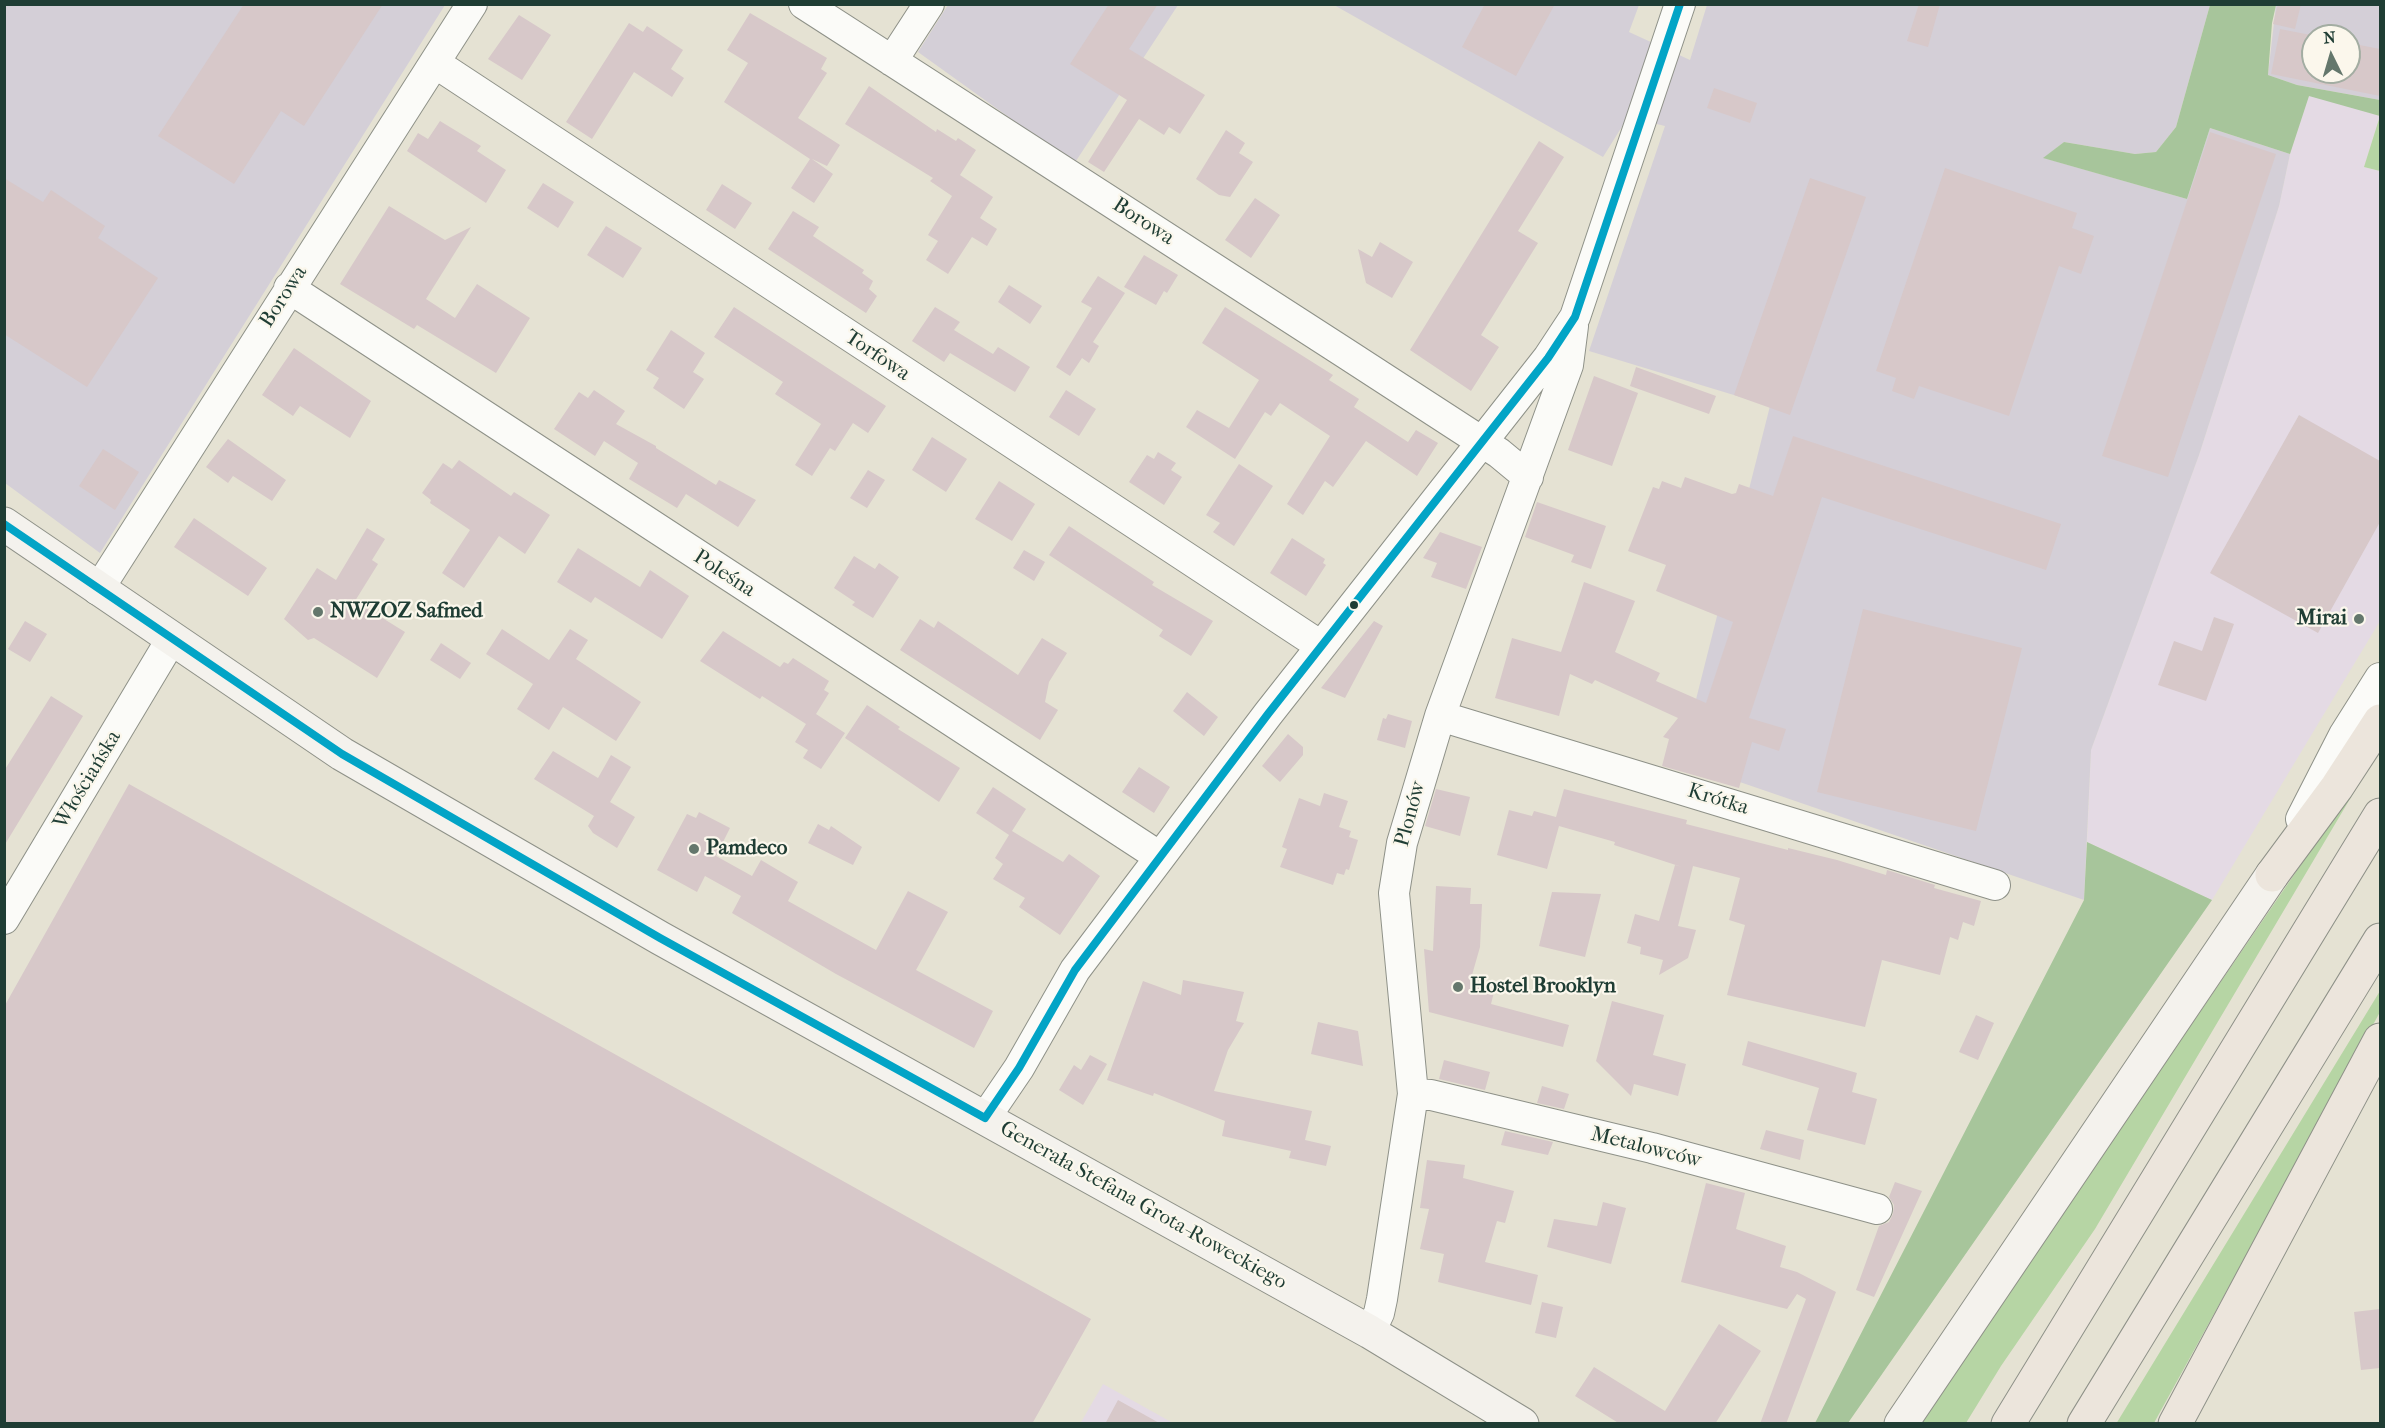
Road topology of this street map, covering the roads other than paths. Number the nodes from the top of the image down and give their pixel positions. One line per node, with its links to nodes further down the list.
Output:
1 (472, 4): 6 (street, Borowa)
2 (804, 4): 5 (street, Borowa)
3 (929, 4): 5 (street)
4 (1680, 4): 8 (street, Plonów)
5 (892, 61): 9 (street, Borowa)
6 (435, 63): 7 (street, Borowa); 14 (street, Torfowa)
7 (289, 288): 12 (street, Borowa); 19 (street, Poleśna)
8 (1575, 317): 9 (street, Plonów); 10 (street, Plonów)
9 (1480, 442): 10 (street, Borowa); 14 (street, Plonów)
10 (1528, 477): 16 (street, Plonów)
11 (4, 524): 12 (street, Generała Stefana Grota-Roweckiego)
12 (98, 590): 13 (street, Generała Stefana Grota-Roweckiego)
13 (171, 640): 22 (street, Włościańska); 26 (street, Generała Stefana Grota-Roweckiego)
14 (1321, 646): 19 (street, Plonów)
15 (2380, 678): 20 (street)
16 (1440, 716): 21 (street, Krótka); 25 (street, Plonów)
17 (2380, 720): 20 (highway)
18 (2380, 815): 33 (highway)
19 (1160, 857): 26 (street, Plonów)
20 (2272, 875): 32 (street)
21 (1995, 885)
22 (4, 919)
23 (2380, 939): 34 (highway)
24 (2380, 1040): 35 (highway)
25 (1413, 1094): 27 (street, Metalowców); 28 (street, Plonów)
26 (985, 1118): 28 (street, Generała Stefana Grota-Roweckiego)
27 (1876, 1209)
28 (1370, 1332): 29 (street, Generała Stefana Grota-Roweckiego)
29 (1484, 1400): 30 (street, Generała Stefana Grota-Roweckiego); 31 (street, Generała Stefana Grota-Roweckiego)
30 (1506, 1424)
31 (1522, 1424)
32 (1901, 1424)
33 (2008, 1424)
34 (2084, 1424)
35 (2175, 1424)

